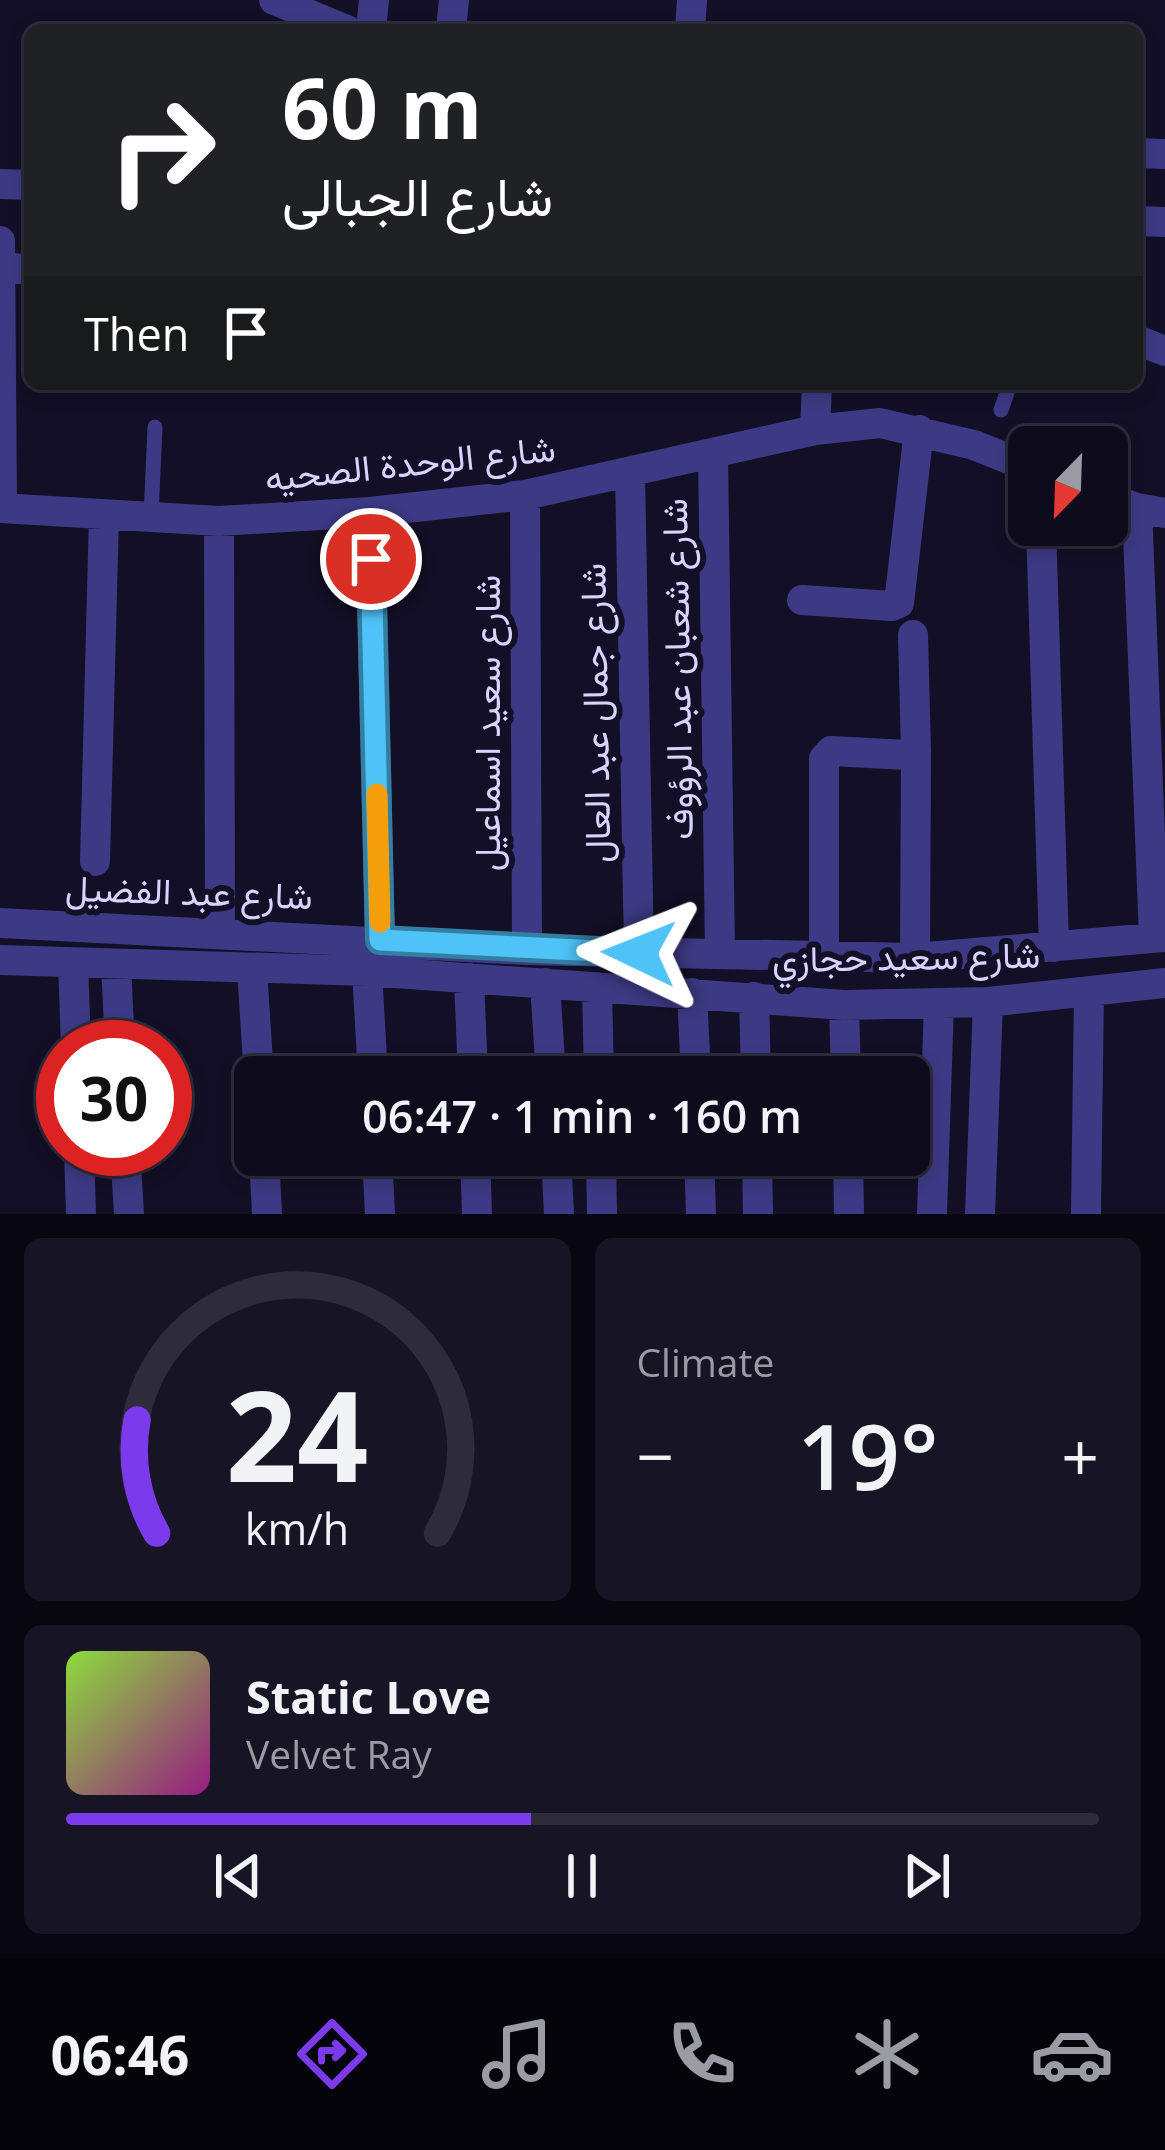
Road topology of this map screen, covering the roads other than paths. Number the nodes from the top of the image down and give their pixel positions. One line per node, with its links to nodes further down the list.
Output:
1 (289, 3): 2 (street)
2 (334, 24)
3 (0, 241): 4 (street)
4 (0, 266): 5 (street)
5 (1, 359): 16 (street)
6 (817, 390): 10 (street)
7 (1008, 390): 8 (lane)
8 (1001, 410)
9 (154, 427): 20 (lane)
10 (815, 430): 11 (street, شارع الوحدة الصحيه); 12 (street, شارع الوحدة الصحيه)
11 (920, 430): 13 (street, شارع الوحدة الصحيه); 23 (street)
12 (713, 454): 14 (street, شارع الوحدة الصحيه); 34 (street, شارع شعبان عبد الرؤوف)
13 (1008, 459)
14 (630, 473): 15 (street, شارع الوحدة الصحيه); 33 (street, شارع جمال عبد العال)
15 (525, 496): 18 (street, شارع الوحدة الصحيه); 32 (street, شارع سعيد اسماعيل)
16 (1, 508): 19 (street, شارع الوحدة الصحيه)
17 (1151, 510): 29 (street)
18 (370, 512): 21 (street, شارع الوحدة الصحيه); 30 (street)
19 (104, 515): 20 (street, شارع الوحدة الصحيه); 26 (street)
20 (151, 518): 21 (street, شارع الوحدة الصحيه)
21 (219, 521): 28 (street)
22 (1042, 546): 31 (street)
23 (802, 600)
24 (913, 635): 25 (street)
25 (916, 752): 35 (street); 36 (street)
26 (94, 861)
27 (0, 923): 28 (street, شارع عبد الفضيل)
28 (220, 933): 30 (street, شارع عبد الفضيل)
29 (1160, 937): 31 (street, شارع عبد الفضيل)
30 (380, 940): 32 (street, شارع عبد الفضيل)
31 (1054, 947): 36 (street, شارع عبد الفضيل)
32 (527, 950): 33 (street, شارع عبد الفضيل)
33 (639, 953): 34 (street, شارع عبد الفضيل)
34 (719, 954): 35 (street, شارع عبد الفضيل)
35 (824, 956): 36 (street, شارع عبد الفضيل)
36 (915, 958)
37 (0, 960): 38 (street, شارع سعيد حجازي)
38 (73, 963): 39 (street, شارع سعيد حجازي); 52 (street)
39 (116, 964): 40 (street, شارع سعيد حجازي); 53 (street)
40 (253, 970): 41 (street, شارع سعيد حجازي); 54 (street)
41 (367, 971): 42 (street, شارع سعيد حجازي); 55 (street)
42 (470, 978): 43 (street, شارع سعيد حجازي); 56 (street)
43 (545, 983): 45 (street, شارع سعيد حجازي); 57 (street)
44 (1165, 983): 46 (street, شارع سعيد حجازي)
45 (597, 987): 47 (street, شارع سعيد حجازي); 58 (street)
46 (1089, 992): 49 (street, شارع سعيد حجازي); 84 (street)
47 (692, 993): 48 (street, شارع سعيد حجازي); 59 (street)
48 (754, 998): 51 (street, شارع سعيد حجازي); 60 (street)
49 (988, 1002): 50 (street, شارع سعيد حجازي); 83 (street)
50 (939, 1003): 51 (street, شارع سعيد حجازي); 82 (street)
51 (844, 1004): 61 (street)
52 (75, 1020)
53 (119, 1020)
54 (258, 1056)
55 (372, 1056)
56 (472, 1056)
57 (550, 1056)
58 (599, 1056)
59 (694, 1056)
60 (755, 1056)
61 (845, 1056)
62 (80, 1176): 72 (street)
63 (126, 1176): 73 (street)
64 (265, 1176): 74 (street)
65 (378, 1176): 75 (street)
66 (476, 1176): 76 (street)
67 (557, 1176): 77 (street)
68 (601, 1176): 78 (street)
69 (700, 1176): 79 (street)
70 (757, 1176): 80 (street)
71 (848, 1176): 81 (street)
72 (81, 1214)
73 (128, 1214)
74 (267, 1214)
75 (380, 1214)
76 (477, 1214)
77 (559, 1214)
78 (602, 1214)
79 (701, 1214)
80 (758, 1214)
81 (849, 1214)
82 (932, 1214)
83 (980, 1214)
84 (1086, 1214)

